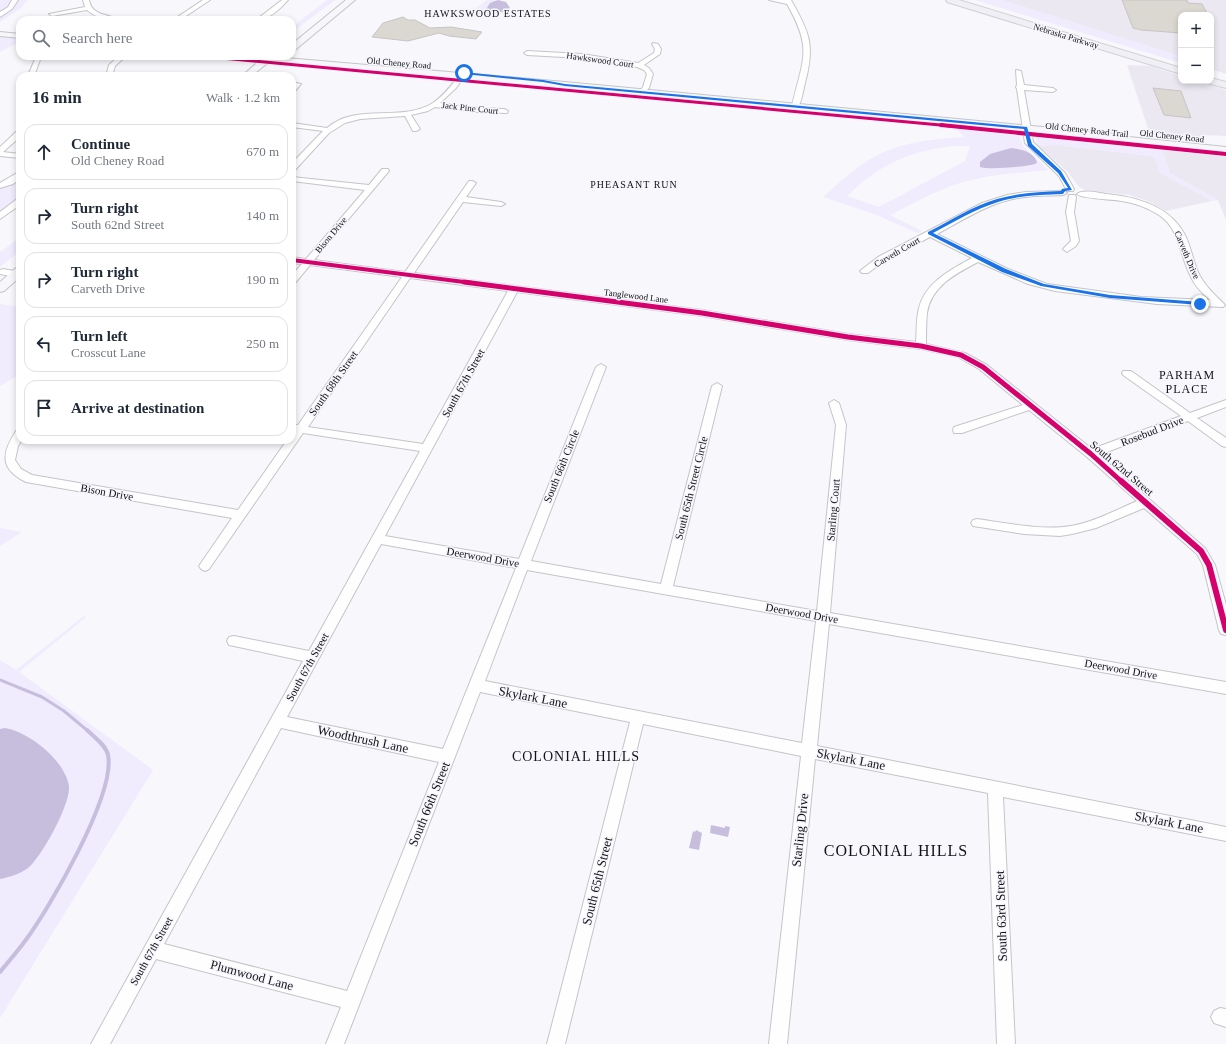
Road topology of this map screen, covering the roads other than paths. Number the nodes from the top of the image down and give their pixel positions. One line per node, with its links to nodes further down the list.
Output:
1 (8, 0): 14 (street)
2 (15, 0): 16 (street)
3 (86, 0): 13 (street)
4 (193, 0): 11 (street)
5 (285, 0): 19 (street)
6 (341, 0): 24 (main road)
7 (351, 0): 26 (main road)
8 (772, 0): 12 (street)
9 (950, 0): 36 (main road, Nebraska Parkway)
10 (961, 0): 35 (main road, Nebraska Parkway)
11 (206, 1): 18 (street)
12 (789, 1): 53 (street)
13 (88, 8): 15 (street); 17 (street)
14 (0, 10)
15 (52, 14)
16 (0, 15)
17 (102, 16)
18 (182, 16)
19 (266, 16)
20 (0, 29): 21 (main road)
21 (16, 31)
22 (0, 34): 23 (main road)
23 (16, 36)
24 (296, 36)
25 (655, 44): 34 (street)
26 (296, 45)
27 (527, 53): 34 (street, Hawkswood Court)
28 (296, 57): 42 (main road, Old Cheney Road)
29 (37, 60): 38 (street)
30 (118, 60): 39 (street)
31 (271, 60): 40 (main road)
32 (272, 60): 41 (main road)
33 (296, 60): 42 (main road, Old Cheney Road)
34 (639, 65): 51 (street, Hawkswood Court)
35 (1178, 66)
36 (1178, 70)
37 (1018, 71): 49 (street)
38 (32, 72)
39 (110, 72)
40 (252, 72)
41 (261, 72)
42 (463, 75): 51 (main road, Old Cheney Road); 52 (street)
43 (1214, 77): 44 (main road)
44 (1226, 81)
45 (1214, 82): 47 (main road)
46 (298, 84): 48 (street)
47 (1226, 85)
48 (296, 86)
49 (1019, 87): 50 (street); 57 (street)
50 (1053, 90)
51 (642, 92): 53 (main road, Old Cheney Road)
52 (436, 104): 54 (street, Jack Pine Court); 55 (street)
53 (796, 106): 57 (main road, Old Cheney Road)
54 (504, 111)
55 (407, 114): 58 (street); 59 (street)
56 (296, 126): 59 (street)
57 (1026, 128): 61 (main road, Old Cheney Road); 74 (street)
58 (416, 129)
59 (329, 130): 67 (street)
60 (16, 137): 64 (street)
61 (1116, 137): 62 (main road, Old Cheney Road); 63 (main road, Old Cheney Road)
62 (1226, 143)
63 (1226, 150)
64 (0, 151)
65 (0, 154): 66 (street)
66 (16, 156)
67 (296, 164)
68 (385, 171): 73 (street, Bison Drive)
69 (16, 178): 72 (street)
70 (296, 179): 73 (street)
71 (472, 183): 75 (street, South 68th Street)
72 (0, 186)
73 (370, 188): 84 (street, Bison Drive)
74 (1068, 193): 79 (street); 80 (street); 81 (street, Carveth Drive)
75 (461, 199): 77 (street); 90 (street, South 68th Street)
76 (16, 204): 78 (street)
77 (501, 204)
78 (0, 216)
79 (929, 233): 81 (street); 85 (street, Carveth Court)
80 (1067, 249)
81 (979, 258): 93 (street)
82 (296, 260): 84 (street, Tanglewood Lane)
83 (16, 262): 87 (main road)
84 (308, 262): 89 (street, Bison Drive); 90 (street, Tanglewood Lane)
85 (865, 271)
86 (16, 273): 87 (street)
87 (2, 274)
88 (16, 275): 91 (main road)
89 (296, 276)
90 (407, 276): 92 (street, Tanglewood Lane); 102 (street, South 68th Street)
91 (0, 288)
92 (514, 289): 93 (street, Tanglewood Lane); 107 (street, South 67th Street)
93 (921, 346): 94 (street, Tanglewood Lane)
94 (961, 355): 100 (street, South 62nd Street)
95 (600, 368): 113 (street, South 66th Circle)
96 (1127, 373): 101 (street)
97 (717, 386): 115 (street, South 65th Street Circle)
98 (834, 403): 116 (street, Starling Court)
99 (1226, 403): 101 (street, Rosebud Drive)
100 (1030, 406): 103 (street); 108 (street, South 62nd Street)
101 (1190, 416): 105 (street); 108 (street, Rosebud Drive)
102 (296, 428): 107 (street)
103 (958, 430)
104 (16, 440): 110 (street, Bison Drive)
105 (1226, 443)
106 (286, 444): 110 (street, South 68th Street)
107 (427, 448): 112 (street, South 67th Street)
108 (1091, 454): 109 (street, South 62nd Street)
109 (1147, 502): 111 (street); 117 (street, South 62nd Street)
110 (241, 515): 114 (street, South 68th Street)
111 (977, 523)
112 (377, 539): 113 (street, Deerwood Drive); 119 (street, South 67th Street)
113 (522, 564): 115 (street, Deerwood Drive); 120 (street, South 66th Street)
114 (205, 566)
115 (666, 589): 116 (street, Deerwood Drive)
116 (823, 617): 121 (street, Deerwood Drive); 124 (street, Starling Drive)
117 (1226, 630)
118 (234, 641): 119 (street)
119 (312, 657): 123 (street, South 67th Street)
120 (477, 685): 122 (street, Skylark Lane); 125 (street, South 66th Street)
121 (1226, 688)
122 (638, 717): 124 (street, Skylark Lane); 132 (street, South 65th Street)
123 (278, 721): 125 (street, Woodthrush Lane); 128 (street, South 67th Street)
124 (809, 751): 126 (street, Skylark Lane); 133 (street, Starling Drive)
125 (448, 757): 129 (street, South 66th Street)
126 (995, 788): 127 (street, Skylark Lane); 134 (street, South 63rd Street)
127 (1226, 834)
128 (152, 949): 129 (street, Plumwood Lane); 130 (street, South 67th Street)
129 (352, 1001): 131 (street, South 66th Street)
130 (100, 1044)
131 (335, 1044)
132 (556, 1044)
133 (778, 1044)
134 (1006, 1044)

